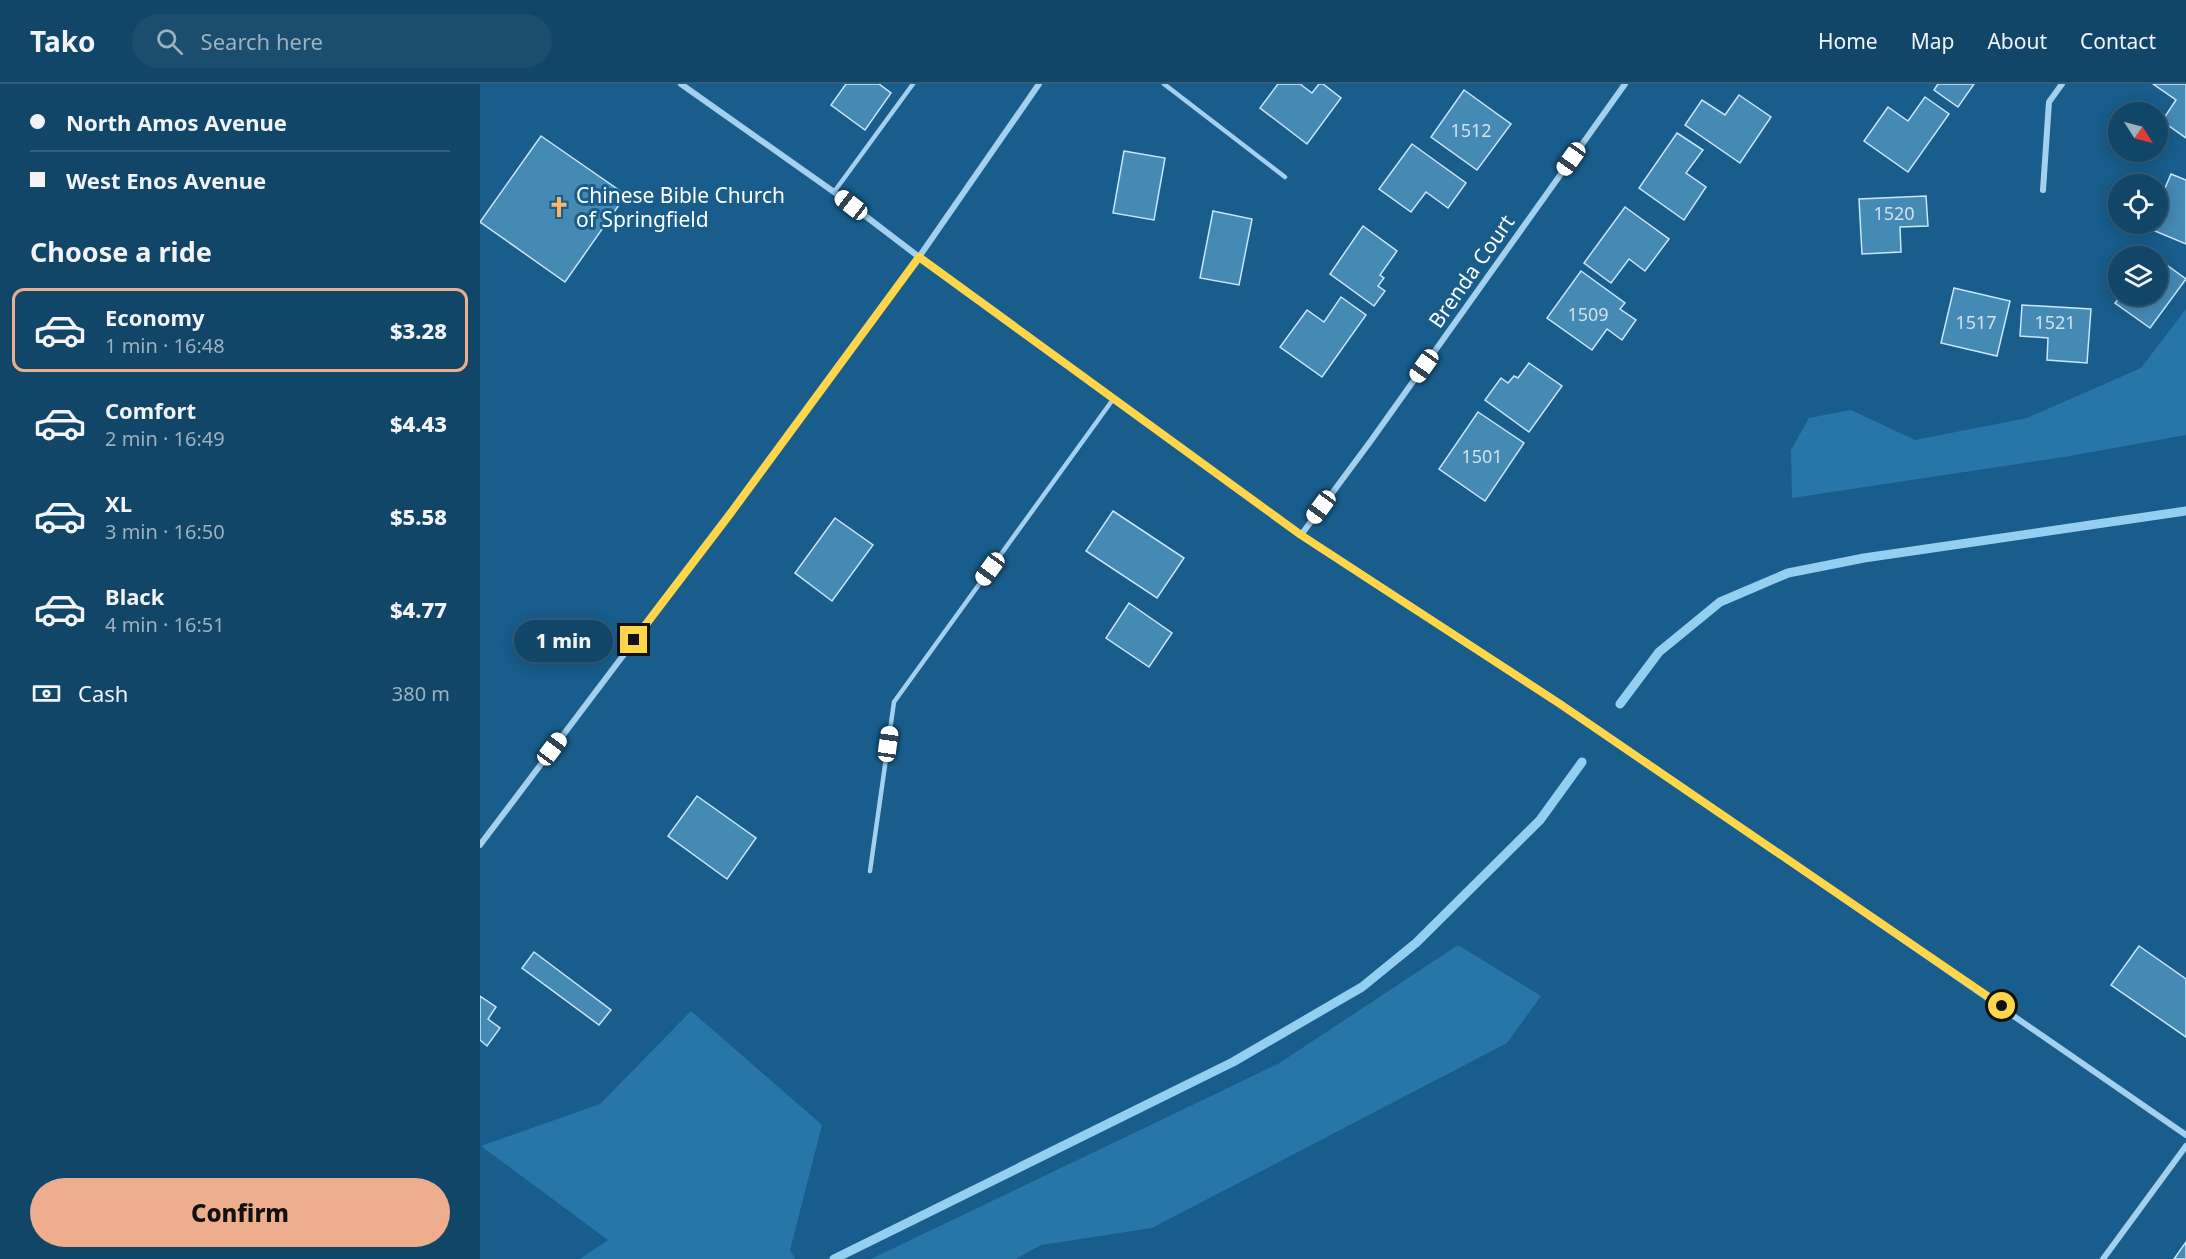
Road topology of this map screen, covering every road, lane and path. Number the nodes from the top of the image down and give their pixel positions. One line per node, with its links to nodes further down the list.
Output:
1 (681, 84): 9 (street)
2 (913, 84): 9 (lane)
3 (1039, 84): 10 (street)
4 (1164, 84): 7 (lane)
5 (1625, 84): 12 (street, Brenda Court)
6 (2062, 84): 8 (street)
7 (1285, 177)
8 (2043, 190)
9 (834, 192): 10 (street)
10 (919, 257): 11 (street); 13 (street)
11 (1114, 398): 12 (street); 14 (lane)
12 (1301, 535): 15 (street)
13 (480, 845)
14 (870, 871)
15 (2186, 1135)
16 (2186, 1146): 17 (street)
17 (2103, 1259)

